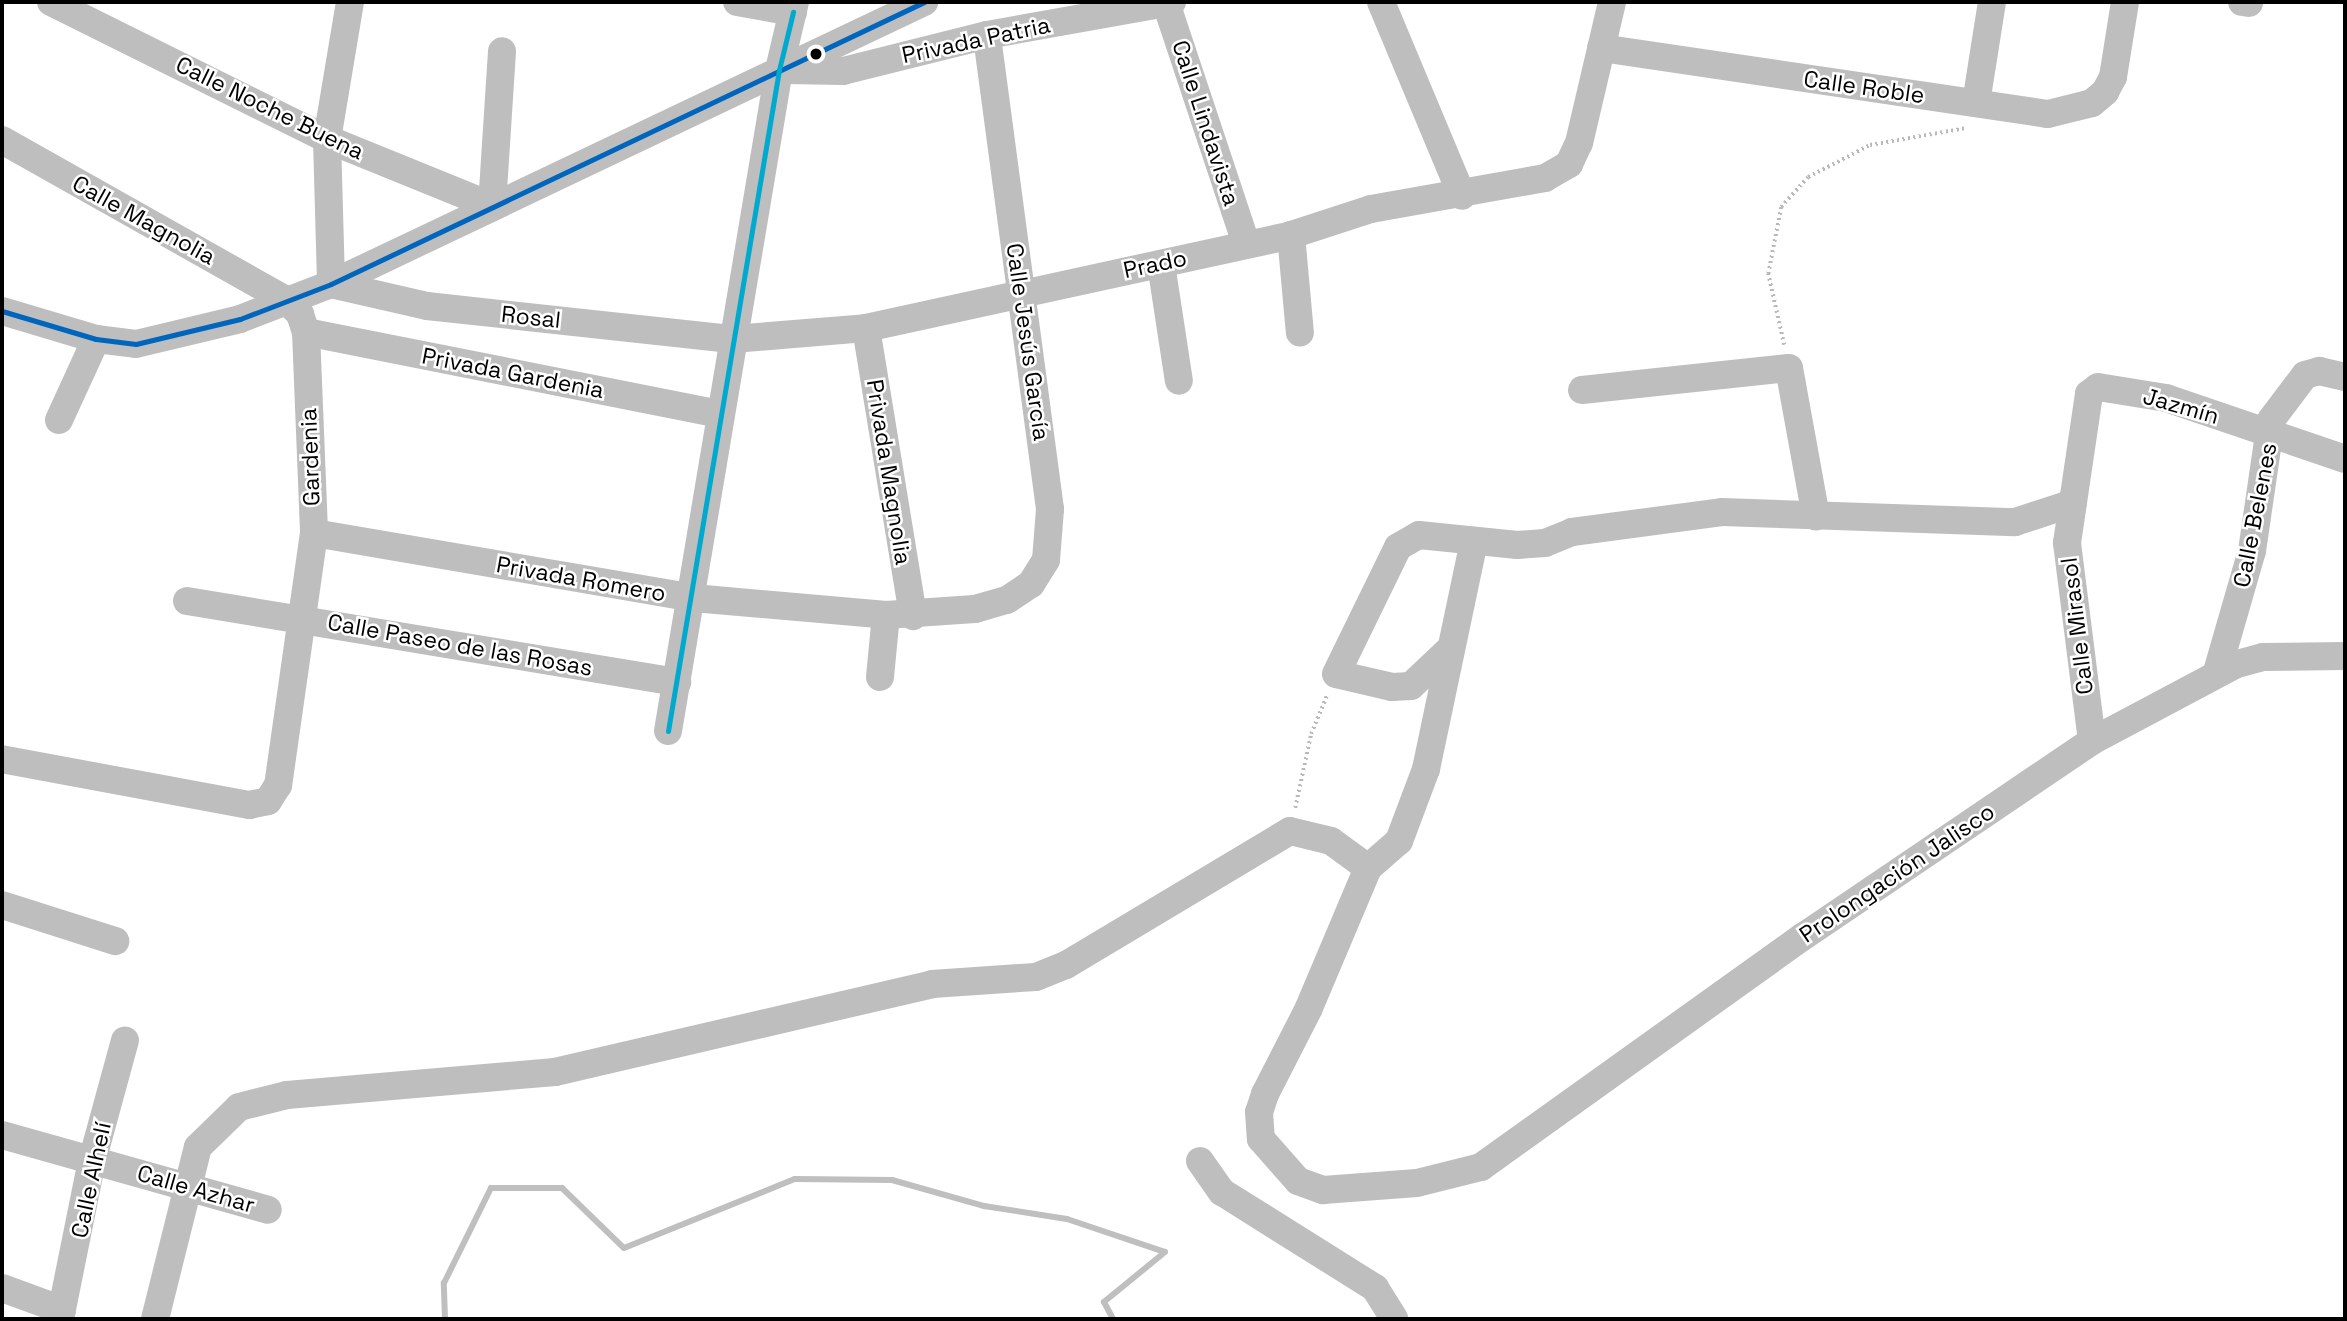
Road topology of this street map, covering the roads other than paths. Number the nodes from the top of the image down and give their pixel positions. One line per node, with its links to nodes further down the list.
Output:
1 (51, 2): 16 (street, Calle Noche Buena)
2 (350, 2): 16 (street)
3 (737, 2): 10 (street)
4 (924, 2): 14 (street)
5 (1169, 2): 11 (street, Privada Patria); 21 (street, Calle Lindavista)
6 (1381, 2): 18 (street)
7 (1612, 2): 12 (street)
8 (1992, 2): 15 (street)
9 (2125, 2): 15 (street, Calle Roble)
10 (794, 7): 14 (street)
11 (986, 35): 14 (street, Privada Patria); 24 (street, Calle Jesús García)
12 (1601, 48): 15 (street, Calle Roble); 18 (street, Prado)
13 (502, 51): 19 (street)
14 (779, 70): 19 (street); 31 (street)
15 (1978, 114)
16 (327, 139): 19 (street, Calle Noche Buena); 23 (street)
17 (2, 140): 25 (street, Calle Magnolia)
18 (1462, 196): 20 (street, Prado)
19 (492, 206): 23 (street)
20 (1291, 235): 21 (street, Prado); 29 (street)
21 (1246, 244): 22 (street, Prado)
22 (1161, 264): 24 (street, Prado); 33 (street)
23 (331, 284): 25 (street); 31 (street, Rosal)
24 (1021, 292): 27 (street, Prado); 48 (street, Calle Jesús García)
25 (286, 300): 28 (street, Gardenia); 30 (street)
26 (2, 311): 30 (street)
27 (866, 328): 31 (street, Prado); 49 (street, Privada Magnolia)
28 (306, 332): 36 (street, Privada Gardenia); 43 (street, Gardenia)
29 (1300, 333)
30 (96, 339): 37 (street)
31 (733, 339): 36 (street)
32 (2345, 377): 38 (street)
33 (1179, 381)
34 (2094, 389): 38 (street, Jazmín); 40 (street, Calle Mirasol)
35 (1582, 390): 41 (street)
36 (721, 414): 46 (street)
37 (59, 420)
38 (2266, 433): 39 (street, Calle Belenes); 53 (street, Calle Belenes)
39 (2345, 459)
40 (2073, 503): 42 (street); 45 (street, Calle Mirasol)
41 (1816, 517): 42 (street); 44 (street)
42 (2015, 522): 45 (street)
43 (314, 533): 46 (street, Privada Romero); 50 (street, Gardenia)
44 (1474, 542): 51 (street); 51 (street)
45 (2067, 543): 57 (street, Calle Mirasol)
46 (694, 598): 49 (street, Privada Romero); 55 (street)
47 (187, 601): 50 (street)
48 (975, 609): 49 (street, Privada Romero)
49 (900, 616): 54 (street, Privada Magnolia)
50 (304, 619): 55 (street, Calle Paseo de las Rosas); 58 (street, Calle Paseo de las Rosas)
51 (1448, 651): 59 (street)
52 (2345, 656): 53 (street, Prolongación Jalisco)
53 (2217, 672): 57 (street, Prolongación Jalisco)
54 (880, 677)
55 (677, 682): 56 (street)
56 (668, 731)
57 (2092, 741): 59 (street, Prolongación Jalisco)
58 (2, 759)
59 (1368, 868): 66 (street)
60 (2, 905): 61 (street)
61 (114, 941)
62 (125, 1041): 64 (street, Calle Alhelí)
63 (2, 1135): 64 (street, Calle Azhar)
64 (92, 1161): 66 (street, Calle Azhar); 69 (street, Calle Alhelí)
65 (1200, 1161): 71 (street)
66 (186, 1183): 67 (street, Calle Azhar); 70 (street)
67 (268, 1210)
68 (2, 1288): 69 (street)
69 (61, 1315)
70 (155, 1319)
71 (1394, 1319)

